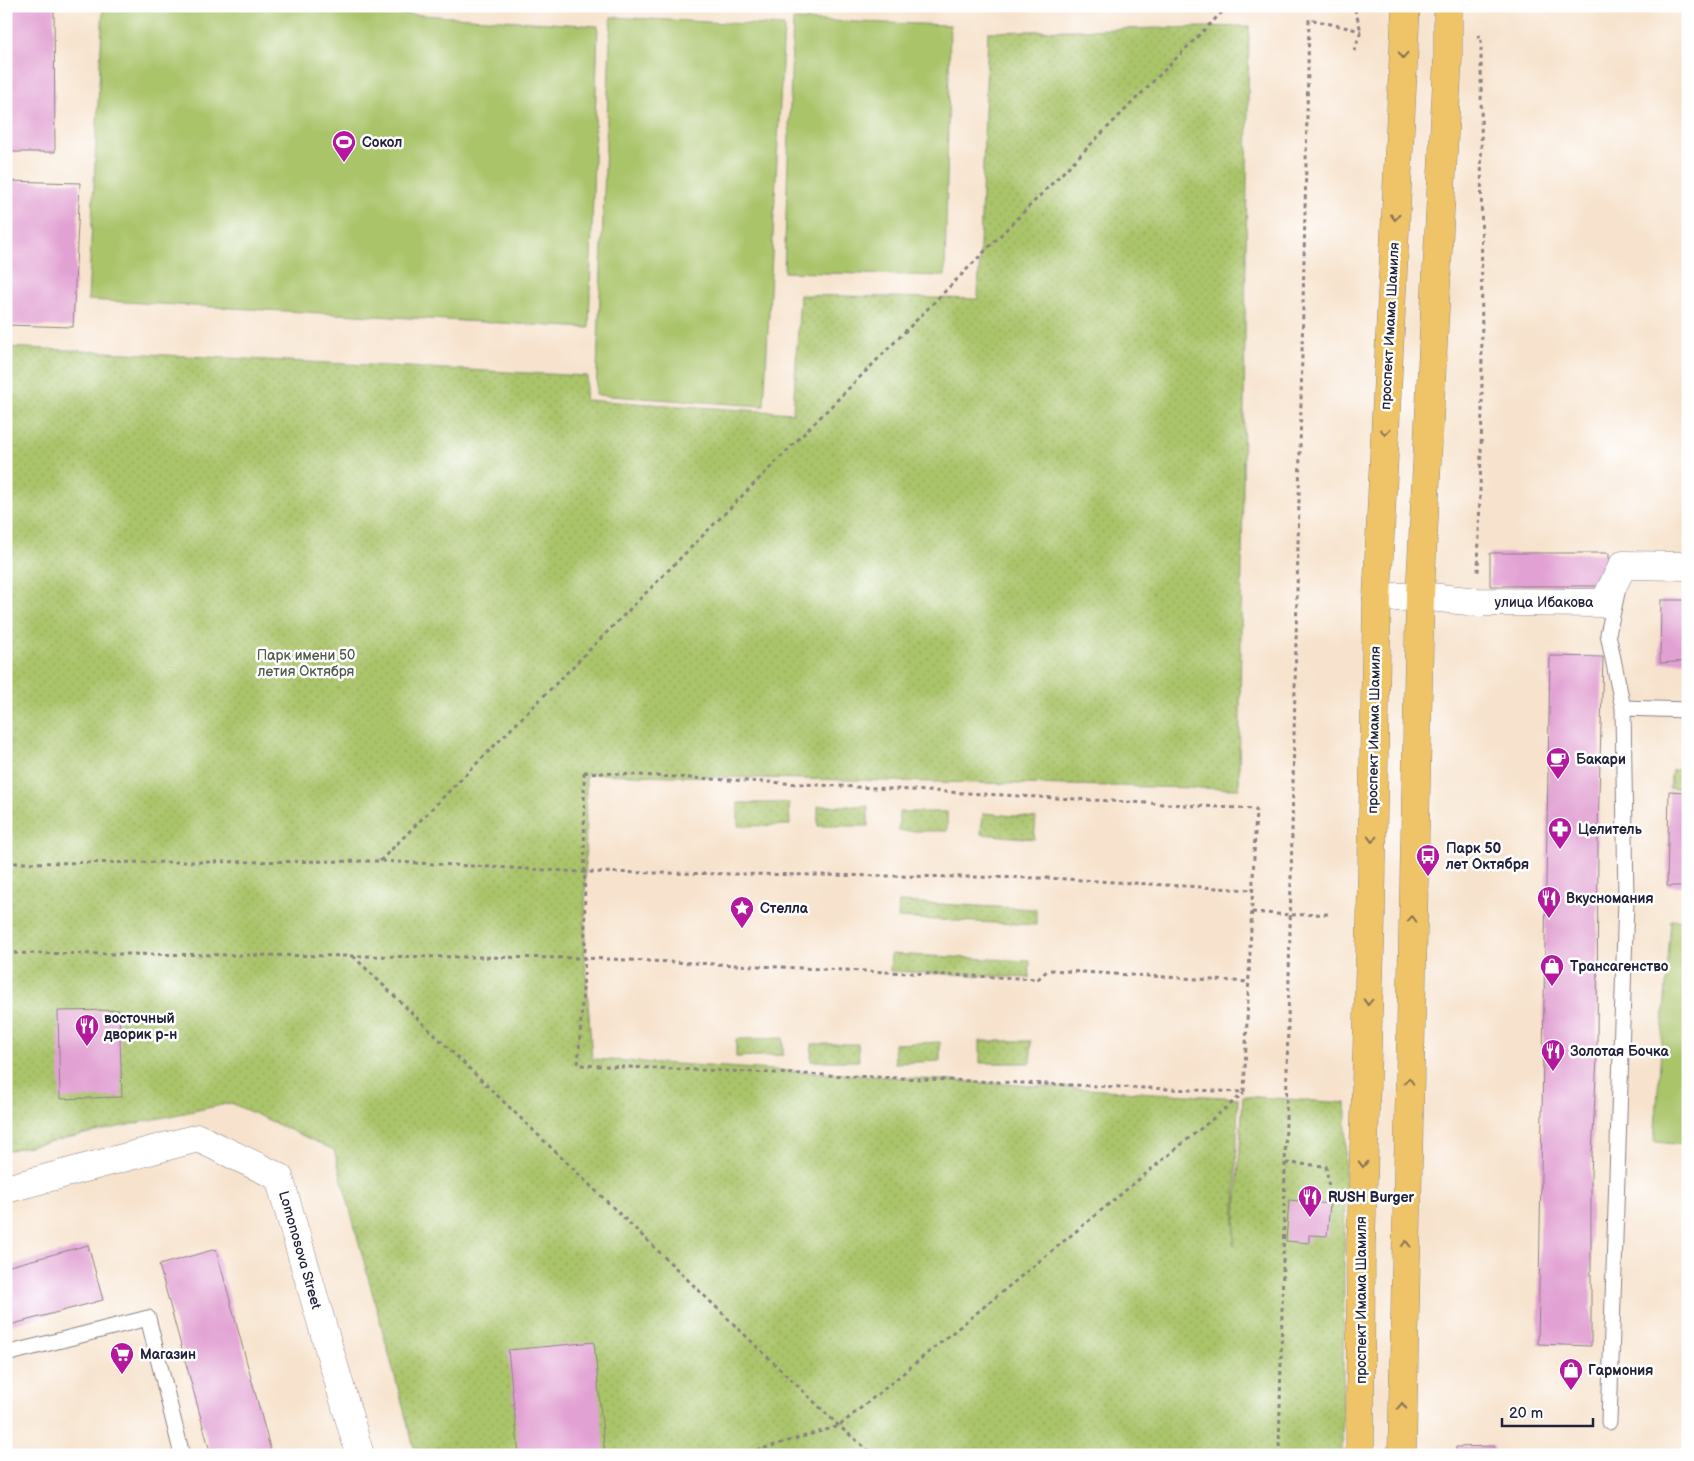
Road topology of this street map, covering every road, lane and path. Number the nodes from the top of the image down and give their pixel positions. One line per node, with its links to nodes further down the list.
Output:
1 (1228, 6): 15 (path)
2 (1354, 6): 5 (path)
3 (1406, 6): 11 (main road, проспект Имама Шамиля, one-way to 11)
4 (1448, 6): 10 (main road)
5 (1360, 31): 7 (path); 21 (path)
6 (1474, 37): 12 (path)
7 (1354, 51)
8 (1623, 565): 9 (street); 12 (street, улица Ибакова); 13 (lane)
9 (1688, 566)
10 (1420, 596): 11 (street, улица Ибакова); 12 (street, улица Ибакова); 39 (main road, one-way to 10)
11 (1377, 598): 38 (main road, проспект Имама Шамиля, one-way to 38)
12 (1478, 602)
13 (1623, 708): 14 (lane); 31 (lane)
14 (1688, 710)
15 (380, 861): 16 (path); 17 (path)
16 (6, 863)
17 (584, 872): 18 (path); 18 (path); 24 (path)
18 (1253, 890): 19 (path)
19 (1252, 912): 21 (path); 25 (path)
20 (1330, 914): 21 (path)
21 (1290, 915): 27 (path)
22 (6, 953): 23 (path)
23 (352, 956): 24 (path); 32 (path)
24 (585, 958): 25 (path); 26 (path)
25 (1249, 982): 26 (path)
26 (1244, 1092): 32 (path)
27 (1285, 1164): 29 (path); 37 (path)
28 (6, 1189): 34 (street, Lomonosova Street)
29 (1331, 1204)
30 (6, 1354): 33 (lane)
31 (1609, 1422)
32 (839, 1426): 35 (path); 36 (path)
33 (182, 1455)
34 (360, 1455)
35 (741, 1455)
36 (874, 1455)
37 (1280, 1455)
38 (1360, 1455)
39 (1402, 1455)

